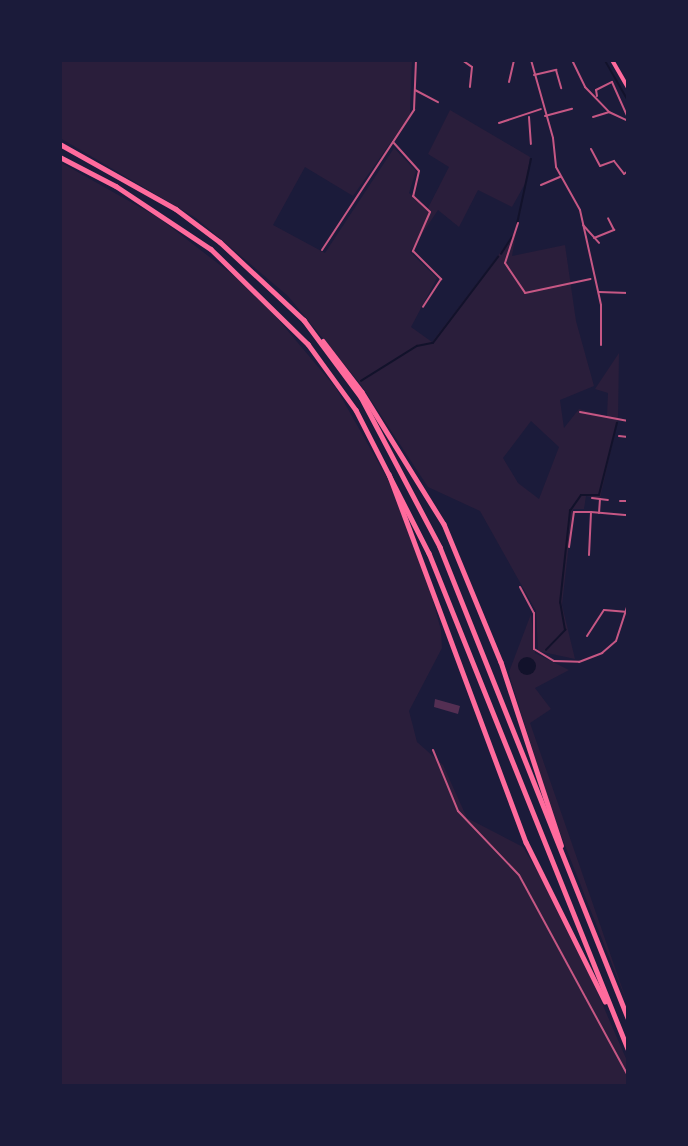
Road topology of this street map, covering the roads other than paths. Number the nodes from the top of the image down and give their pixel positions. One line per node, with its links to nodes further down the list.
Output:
1 (416, 60): 12 (street)
2 (462, 60): 9 (street)
3 (514, 60): 8 (street)
4 (531, 60): 7 (street)
5 (572, 60): 13 (street)
6 (612, 60): 11 (main road)
7 (534, 75): 10 (street); 15 (street)
8 (509, 82)
9 (470, 87)
10 (561, 88)
11 (628, 88)
12 (415, 90): 14 (street); 23 (street)
13 (597, 97): 17 (street); 21 (street)
14 (438, 102)
15 (542, 108): 18 (street); 19 (street)
16 (572, 109): 18 (street)
17 (609, 112): 20 (street); 21 (street)
18 (545, 116): 29 (street)
19 (529, 117): 22 (street); 25 (street)
20 (594, 117)
21 (628, 120)
22 (499, 123)
23 (393, 142): 36 (street); 40 (street)
24 (60, 144): 41 (highway)
25 (531, 144)
26 (591, 149): 28 (street)
27 (60, 157): 47 (highway)
28 (628, 171)
29 (560, 177): 30 (street); 33 (street)
30 (541, 185)
31 (608, 218): 34 (street)
32 (518, 223): 37 (street)
33 (582, 225): 34 (street); 37 (street)
34 (594, 238): 35 (street)
35 (599, 243)
36 (322, 250)
37 (591, 279): 38 (street)
38 (599, 292): 39 (street); 42 (street)
39 (628, 293)
40 (423, 307)
41 (304, 320): 64 (highway); 64 (highway)
42 (601, 345)
43 (580, 412): 44 (street)
44 (628, 421)
45 (619, 436): 46 (street)
46 (628, 437)
47 (375, 441): 66 (highway); 66 (highway)
48 (592, 498): 49 (street)
49 (600, 499): 50 (street); 55 (street)
50 (608, 500)
51 (620, 501): 52 (street)
52 (628, 501)
53 (628, 510): 56 (street)
54 (591, 512): 55 (street); 57 (street); 58 (street)
55 (599, 513): 56 (street)
56 (628, 515)
57 (569, 547)
58 (589, 555)
59 (520, 587): 61 (street)
60 (628, 605): 61 (street)
61 (625, 612): 62 (street)
62 (587, 636)
63 (434, 750): 67 (street)
64 (587, 918): 65 (highway)
65 (628, 1018)
66 (628, 1049)
67 (628, 1076)

